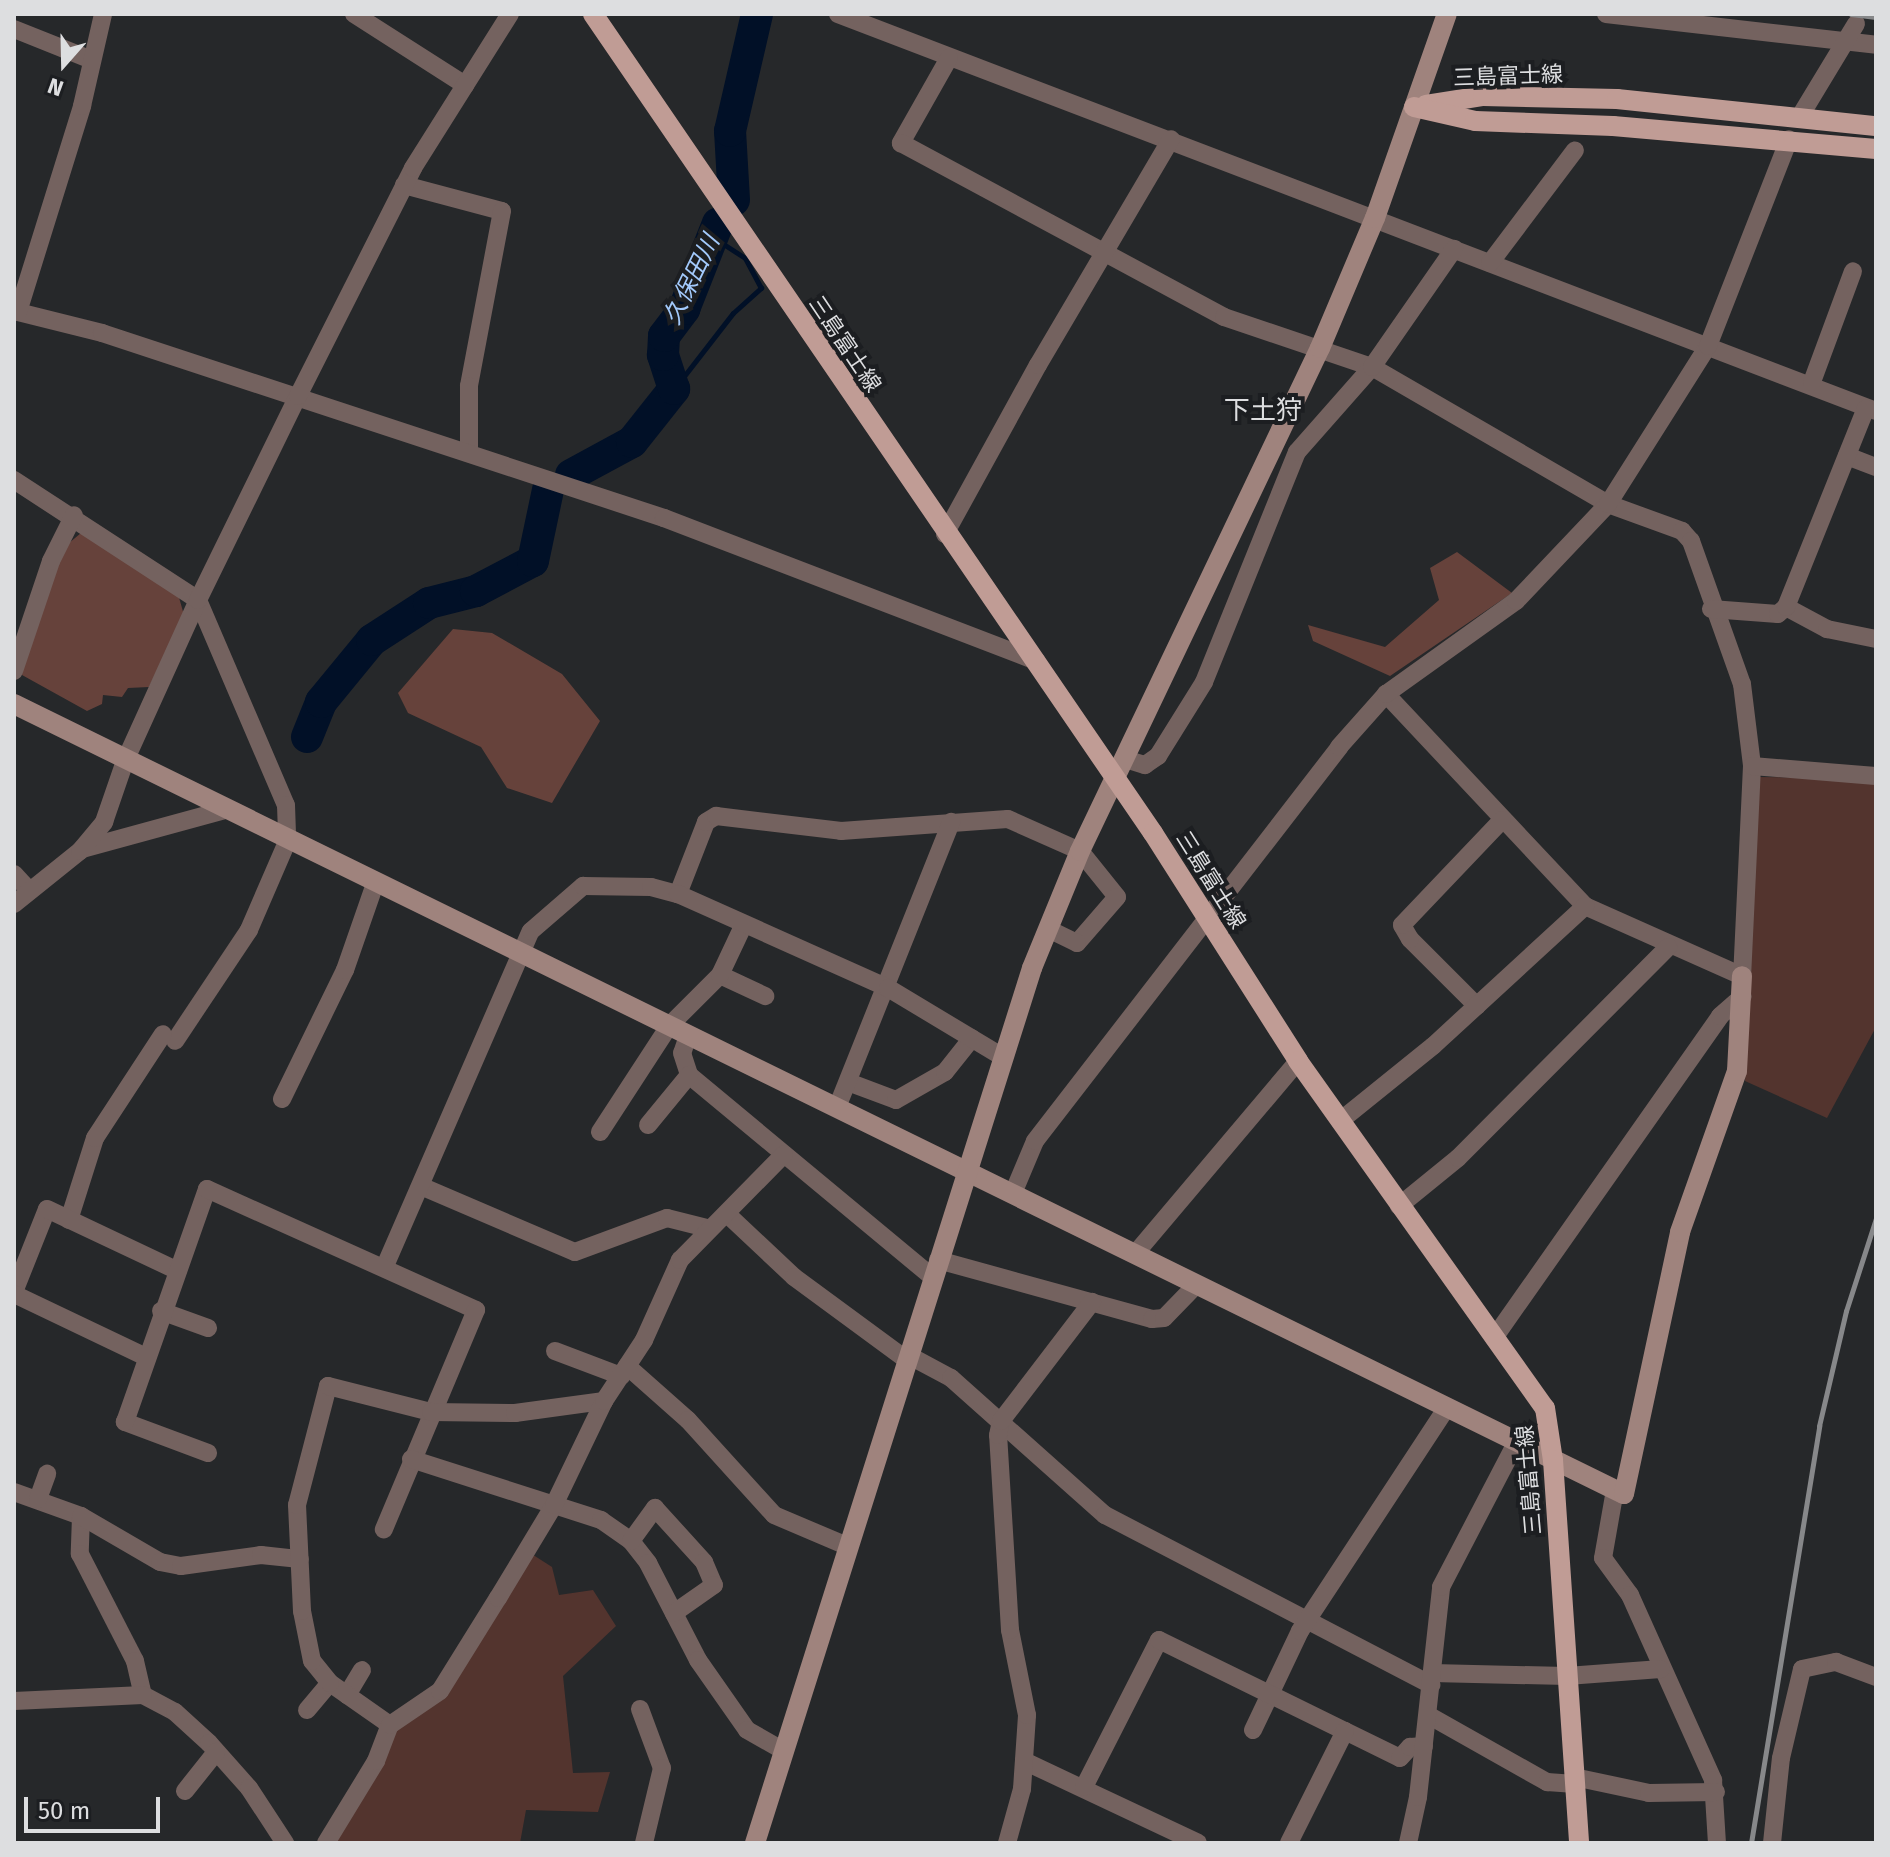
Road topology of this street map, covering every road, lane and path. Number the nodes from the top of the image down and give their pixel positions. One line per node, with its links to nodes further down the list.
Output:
1 (103, 14): 13 (street)
2 (354, 14): 14 (street)
3 (510, 14): 14 (street)
4 (593, 14): 41 (main road, 三島富士線)
5 (838, 14): 12 (street)
6 (1447, 14): 15 (street)
7 (1606, 14): 10 (street)
8 (1856, 24): 10 (street)
9 (14, 29): 13 (street)
10 (1844, 41): 11 (street); 16 (street)
11 (1876, 45)
12 (949, 58): 18 (street); 25 (street)
13 (92, 60): 28 (street)
14 (465, 85): 22 (street)
15 (1414, 107): 16 (main road, 三島富士線); 19 (main road, 三島富士線); 23 (street)
16 (1799, 118): 17 (main road, 三島富士線)
17 (1876, 126)
18 (1171, 139): 23 (street); 25 (street)
19 (1789, 139): 20 (main road, 三島富士線); 29 (street)
20 (1876, 149)
21 (1575, 150): 26 (street)
22 (404, 185): 33 (street); 35 (street)
23 (1375, 218): 24 (street); 30 (street)
24 (1454, 249): 26 (street); 31 (street)
25 (1103, 255): 30 (street); 41 (street)
26 (1490, 263): 29 (street)
27 (1853, 271): 32 (street)
28 (16, 312): 33 (street)
29 (1708, 346): 32 (street); 39 (street)
30 (1320, 348): 31 (street); 50 (street)
31 (1372, 367): 39 (street); 50 (street)
32 (1812, 382): 34 (street)
33 (298, 396): 35 (street); 42 (street)
34 (1871, 410): 36 (street)
35 (469, 453): 46 (street)
36 (1847, 456): 37 (street); 43 (street)
37 (1876, 467)
38 (14, 480): 40 (street)
39 (1608, 504): 44 (street); 48 (street)
40 (74, 515): 42 (street); 47 (street)
41 (945, 534): 46 (main road, 三島富士線)
42 (198, 600): 51 (street); 58 (street)
43 (1786, 607): 44 (street); 45 (street)
44 (1711, 609): 52 (street)
45 (1876, 639)
46 (1037, 661): 54 (main road, 三島富士線)
47 (14, 671)
48 (1386, 694): 56 (street); 67 (street)
49 (14, 704): 51 (street)
50 (1125, 759): 54 (street)
51 (125, 761): 55 (street); 59 (street)
52 (1752, 766): 53 (street); 73 (street)
53 (1876, 776)
54 (1116, 781): 60 (street); 67 (main road, 三島富士線)
55 (225, 810): 58 (street); 59 (street)
56 (1502, 820): 66 (street); 76 (street)
57 (951, 822): 60 (street); 64 (street); 74 (street)
58 (287, 842): 62 (street); 95 (street)
59 (82, 849): 63 (street)
60 (1080, 851): 69 (street); 69 (street)
61 (14, 874): 63 (street)
62 (375, 884): 71 (street); 84 (street)
63 (30, 891): 65 (street)
64 (678, 894): 68 (street); 71 (street)
65 (14, 904)
66 (1585, 906): 70 (street); 76 (street)
67 (1204, 915): 81 (main road, 三島富士線); 92 (street)
68 (744, 924): 72 (street); 74 (street)
69 (1048, 929): 80 (street)
70 (1668, 947): 73 (street); 93 (street)
71 (521, 956): 77 (street); 91 (street)
72 (720, 975): 75 (street); 77 (street)
73 (1743, 986): 107 (street); 121 (street)
74 (888, 988): 79 (street); 83 (street)
75 (765, 996)
76 (1477, 1006): 86 (street)
77 (669, 1026): 78 (street); 88 (street)
78 (688, 1036): 82 (street); 85 (street)
79 (972, 1038): 80 (street); 83 (street)
80 (1001, 1056): 90 (street)
81 (1298, 1061): 86 (main road, 三島富士線); 97 (street)
82 (689, 1075): 87 (street); 89 (street)
83 (848, 1082): 85 (street)
84 (282, 1099)
85 (838, 1105): 90 (street)
86 (1340, 1121): 93 (main road, 三島富士線)
87 (648, 1125)
88 (600, 1132)
89 (784, 1154): 94 (street); 100 (street)
90 (966, 1169): 92 (street); 100 (street)
91 (423, 1187): 96 (street); 99 (street)
92 (1014, 1191): 97 (street)
93 (1399, 1206): 107 (main road, 三島富士線)
94 (727, 1214): 96 (street); 110 (street)
95 (69, 1220): 98 (street); 101 (street)
96 (707, 1228): 111 (street)
97 (1135, 1254): 102 (street)
98 (19, 1265): 103 (street)
99 (385, 1266): 101 (street); 114 (street)
100 (935, 1268): 104 (street); 110 (street)
101 (176, 1270): 105 (street)
102 (1195, 1286): 104 (street); 113 (street)
103 (14, 1293): 109 (street)
104 (1092, 1302): 115 (street)
105 (161, 1311): 106 (street); 109 (street)
106 (208, 1328)
107 (1494, 1338): 119 (main road, 三島富士線)
108 (555, 1351): 111 (street)
109 (146, 1357): 117 (street)
110 (908, 1357): 115 (street); 128 (street)
111 (624, 1371): 112 (street); 128 (street)
112 (604, 1401): 114 (street); 124 (street)
113 (1446, 1409): 116 (street); 131 (street)
114 (431, 1412): 118 (street); 129 (street)
115 (1001, 1421): 131 (street); 151 (street)
116 (1516, 1443): 119 (street); 136 (street)
117 (208, 1453)
118 (411, 1459): 124 (street); 126 (street)
119 (1553, 1460): 121 (street); 134 (main road, 三島富士線)
120 (47, 1474): 123 (street)
121 (1615, 1490): 132 (street)
122 (14, 1492): 123 (street)
123 (38, 1499): 125 (street)
124 (554, 1505): 127 (street); 145 (street)
125 (81, 1516): 129 (street); 139 (street)
126 (384, 1529)
127 (631, 1541): 130 (street); 130 (street)
128 (847, 1546): 149 (street)
129 (300, 1559): 137 (street)
130 (674, 1613): 149 (street)
131 (1307, 1621): 136 (street); 138 (street)
132 (1661, 1669): 134 (street); 155 (street)
133 (362, 1670): 140 (street)
134 (1567, 1676): 136 (street); 152 (main road, 三島富士線)
135 (1876, 1677): 166 (street)
136 (1432, 1679): 144 (street)
137 (330, 1683): 140 (street); 143 (street)
138 (1271, 1692): 146 (street); 147 (street); 153 (street)
139 (143, 1695): 141 (street); 150 (street)
140 (347, 1695): 145 (street)
141 (14, 1701)
142 (640, 1709): 158 (street)
143 (307, 1710)
144 (1428, 1715): 148 (street); 152 (street)
145 (390, 1725): 157 (street)
146 (1253, 1730)
147 (1345, 1731): 148 (street); 162 (street)
148 (1424, 1746): 163 (street)
149 (784, 1751): 159 (street)
150 (216, 1752): 154 (street); 156 (street)
151 (1024, 1761): 153 (street); 160 (street)
152 (1574, 1780): 155 (street); 164 (main road, 三島富士線)
153 (1084, 1787): 161 (street)
154 (185, 1791)
155 (1716, 1792): 165 (street)
156 (285, 1843)
157 (326, 1843)
158 (644, 1843)
159 (755, 1843)
160 (1007, 1843)
161 (1198, 1843)
162 (1289, 1843)
163 (1408, 1843)
164 (1579, 1843)
165 (1717, 1843)
166 (1772, 1843)

